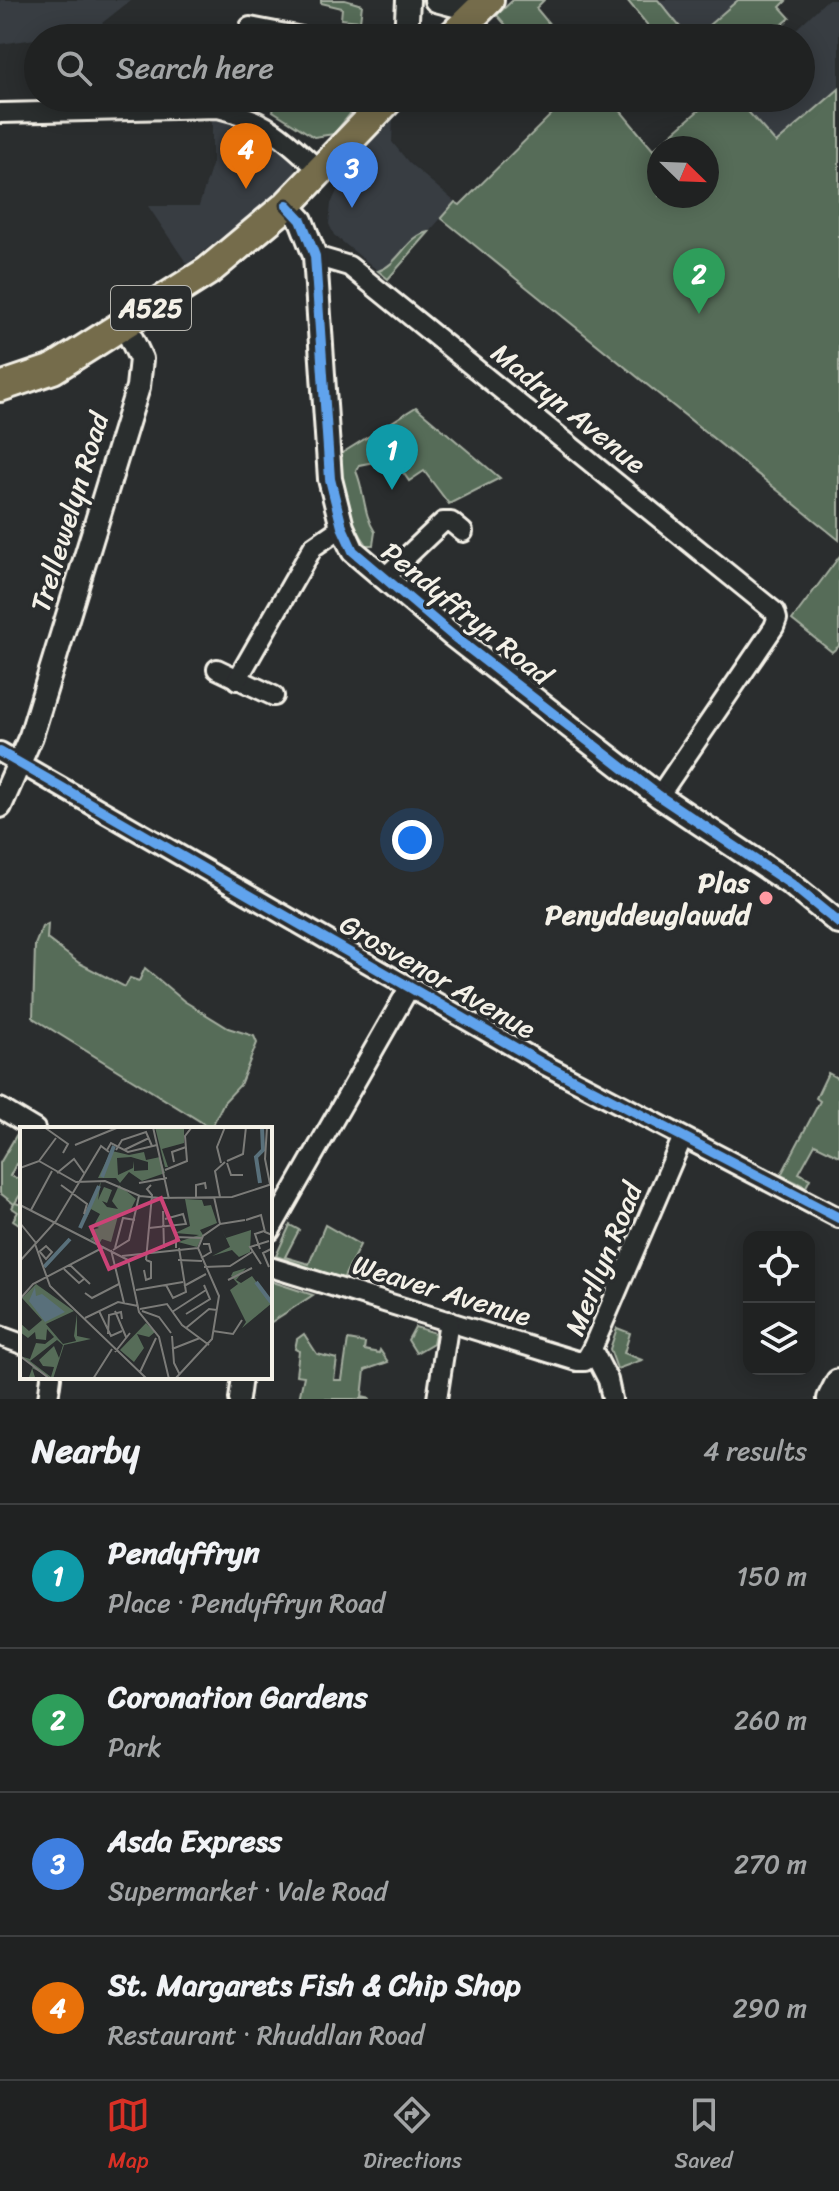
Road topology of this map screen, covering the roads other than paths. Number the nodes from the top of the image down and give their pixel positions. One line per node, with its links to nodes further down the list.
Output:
1 (408, 0): 4 (street)
2 (436, 0): 3 (street)
3 (484, 5): 5 (main road)
4 (407, 24)
5 (464, 24)
6 (44, 112): 9 (street)
7 (230, 112): 10 (street)
8 (377, 112): 10 (main road, A525)
9 (0, 113)
10 (320, 171): 11 (main road, A525)
11 (287, 205): 12 (street, Pendyffryn Road); 13 (main road, A525)
12 (315, 256): 15 (street, Pendyffryn Road); 23 (street, Madryn Avenue)
13 (125, 325): 14 (main road, A525); 22 (street, Trellewelyn Road)
14 (0, 387)
15 (342, 527): 17 (street, Pendyffryn Road); 19 (street)
16 (463, 532): 17 (street)
17 (383, 579): 23 (street, Pendyffryn Road)
18 (217, 669): 19 (street)
19 (237, 680): 20 (street)
20 (274, 696)
21 (0, 752): 22 (street, Grosvenor Avenue)
22 (21, 762): 24 (street, Trellewelyn Road); 26 (street, Grosvenor Avenue)
23 (659, 796): 25 (street, Pendyffryn Road)
24 (0, 806)
25 (839, 923)
26 (409, 988): 29 (street, Grosvenor Avenue); 31 (street)
27 (0, 1108): 28 (street)
28 (32, 1127)
29 (682, 1139): 30 (street, Grosvenor Avenue); 36 (street, Merllyn Road)
30 (839, 1218)
31 (272, 1228)
32 (272, 1268): 33 (street, Weaver Avenue)
33 (449, 1321): 36 (street, Weaver Avenue); 42 (street)
34 (0, 1336): 35 (street)
35 (20, 1343)
36 (592, 1349): 43 (street, Merllyn Road)
37 (51, 1379): 40 (street)
38 (242, 1379): 41 (street)
39 (839, 1383): 44 (main road)
40 (48, 1399)
41 (239, 1399)
42 (437, 1399)
43 (612, 1399)
44 (831, 1399)

